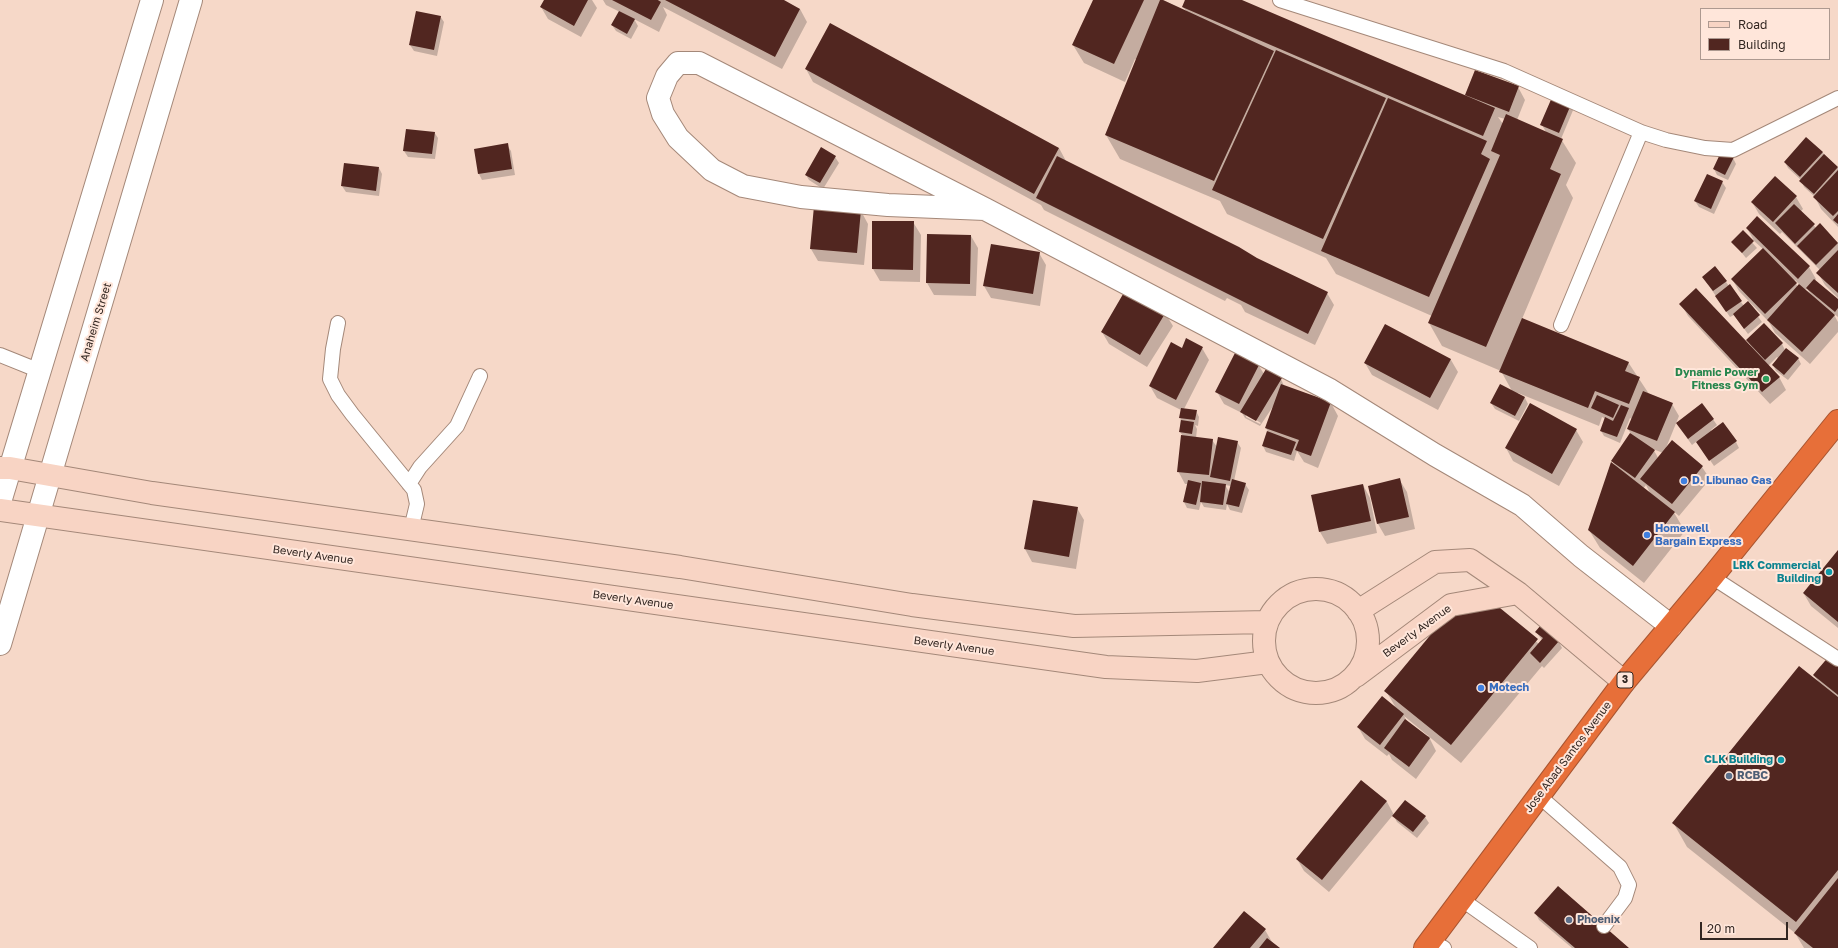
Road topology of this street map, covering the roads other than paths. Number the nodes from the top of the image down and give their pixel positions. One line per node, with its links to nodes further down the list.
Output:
1 (152, 0): 10 (street)
2 (191, 0): 14 (street, Anaheim Street)
3 (1280, 0): 5 (lane)
4 (1838, 98): 5 (lane)
5 (1641, 132): 8 (lane)
6 (985, 209): 6 (street); 24 (street)
7 (338, 323): 15 (lane)
8 (1562, 325)
9 (0, 355): 10 (lane)
10 (40, 371): 13 (street)
11 (480, 376): 15 (lane)
12 (1838, 421): 20 (highway, Jose Abad Santos Avenue / 3)
13 (5, 468): 14 (street); 16 (street)
14 (50, 476): 18 (street, Anaheim Street); 19 (street)
15 (409, 484): 19 (lane)
16 (0, 502)
17 (0, 510): 18 (street, Beverly Avenue)
18 (38, 516): 25 (street, Anaheim Street); 27 (street, Beverly Avenue)
19 (411, 529): 23 (street)
20 (1712, 577): 24 (highway, Jose Abad Santos Avenue / 3); 26 (lane)
21 (1518, 593): 22 (street); 28 (street, Beverly Avenue); 29 (street)
22 (1358, 611): 23 (street); 28 (street)
23 (1267, 622): 27 (street)
24 (1671, 626): 29 (highway, Jose Abad Santos Avenue / 3)
25 (0, 644)
26 (1838, 659)
27 (1268, 662): 28 (street)
28 (1348, 682)
29 (1624, 682): 30 (highway, Jose Abad Santos Avenue / 3)
30 (1539, 796): 31 (highway, Jose Abad Santos Avenue / 3); 32 (lane)
31 (1461, 899): 33 (highway, Jose Abad Santos Avenue / 3); 34 (lane)
32 (1604, 926)
33 (1433, 946)
34 (1530, 948)

